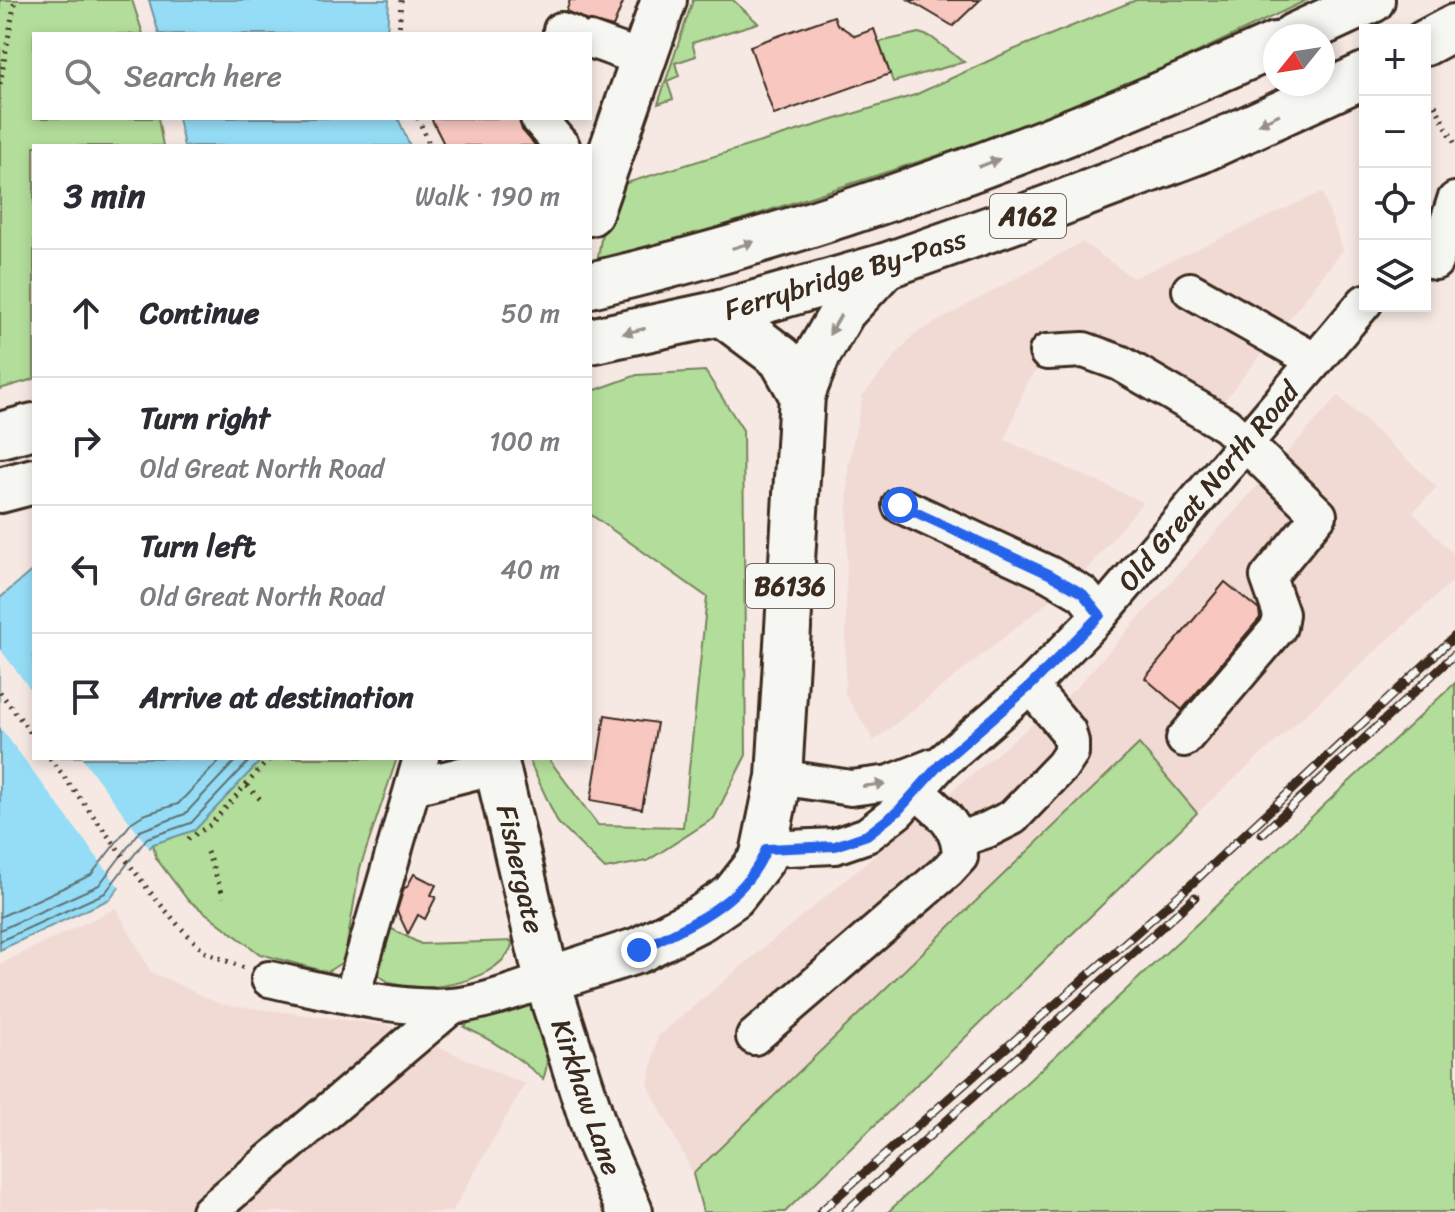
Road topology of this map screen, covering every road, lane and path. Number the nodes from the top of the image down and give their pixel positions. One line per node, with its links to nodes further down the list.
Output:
1 (15, 0): 13 (path)
2 (401, 0): 7 (path)
3 (664, 0): 11 (main road)
4 (1372, 0): 5 (main road)
5 (1320, 24)
6 (1455, 27): 8 (main road)
7 (399, 32)
8 (1431, 40)
9 (592, 41): 11 (street)
10 (1263, 50): 25 (main road, Ferrybridge By-Pass / A162, one-way to 10)
11 (643, 59): 20 (main road)
12 (1359, 78): 24 (main road, Ferrybridge By-Pass / A162, one-way to 24)
13 (0, 84)
14 (1435, 105): 19 (path)
15 (419, 120): 17 (path)
16 (540, 120): 18 (street)
17 (429, 144)
18 (560, 144)
19 (1455, 144)
20 (600, 155): 22 (main road)
21 (1455, 200): 23 (street)
22 (592, 201)
23 (1438, 265)
24 (885, 266): 28 (main road, Ferrybridge By-Pass / A162); 32 (main road, one-way to 32)
25 (592, 285)
26 (1190, 290): 31 (street)
27 (1359, 309): 31 (street, Old Great North Road)
28 (721, 313): 29 (main road, Ferrybridge By-Pass / A162, one-way to 29); 32 (main road)
29 (592, 341)
30 (1047, 352): 35 (street)
31 (1314, 360): 35 (street, Old Great North Road)
32 (802, 395): 49 (main road, B6136)
33 (32, 427): 34 (main road)
34 (0, 435)
35 (1245, 442): 39 (street, Old Great North Road); 43 (street)
36 (32, 482): 37 (main road)
37 (0, 490)
38 (900, 505): 39 (street)
39 (1100, 615): 40 (street, Old Great North Road)
40 (1030, 686): 47 (street, Old Great North Road); 54 (street)
41 (0, 692): 42 (path)
42 (32, 734)
43 (1184, 739)
44 (51, 760): 58 (path)
45 (268, 760): 50 (path)
46 (496, 762): 48 (street); 59 (main road, Fishergate)
47 (941, 763): 49 (street, Old Great North Road, one-way to 47); 51 (street, Old Great North Road)
48 (417, 773): 60 (street)
49 (779, 777): 55 (main road, B6136)
50 (247, 786): 52 (path); 53 (path)
51 (916, 791): 54 (street); 55 (street, Old Great North Road)
52 (262, 801)
53 (188, 839)
54 (960, 839): 62 (street)
55 (766, 849): 59 (main road, B6136)
56 (207, 852): 57 (path)
57 (224, 897)
58 (269, 979): 60 (street)
59 (547, 980): 61 (street); 64 (main road, Kirkhaw Lane)
60 (352, 996): 61 (street)
61 (452, 1006): 63 (street)
62 (754, 1037)
63 (209, 1212)
64 (630, 1212)

